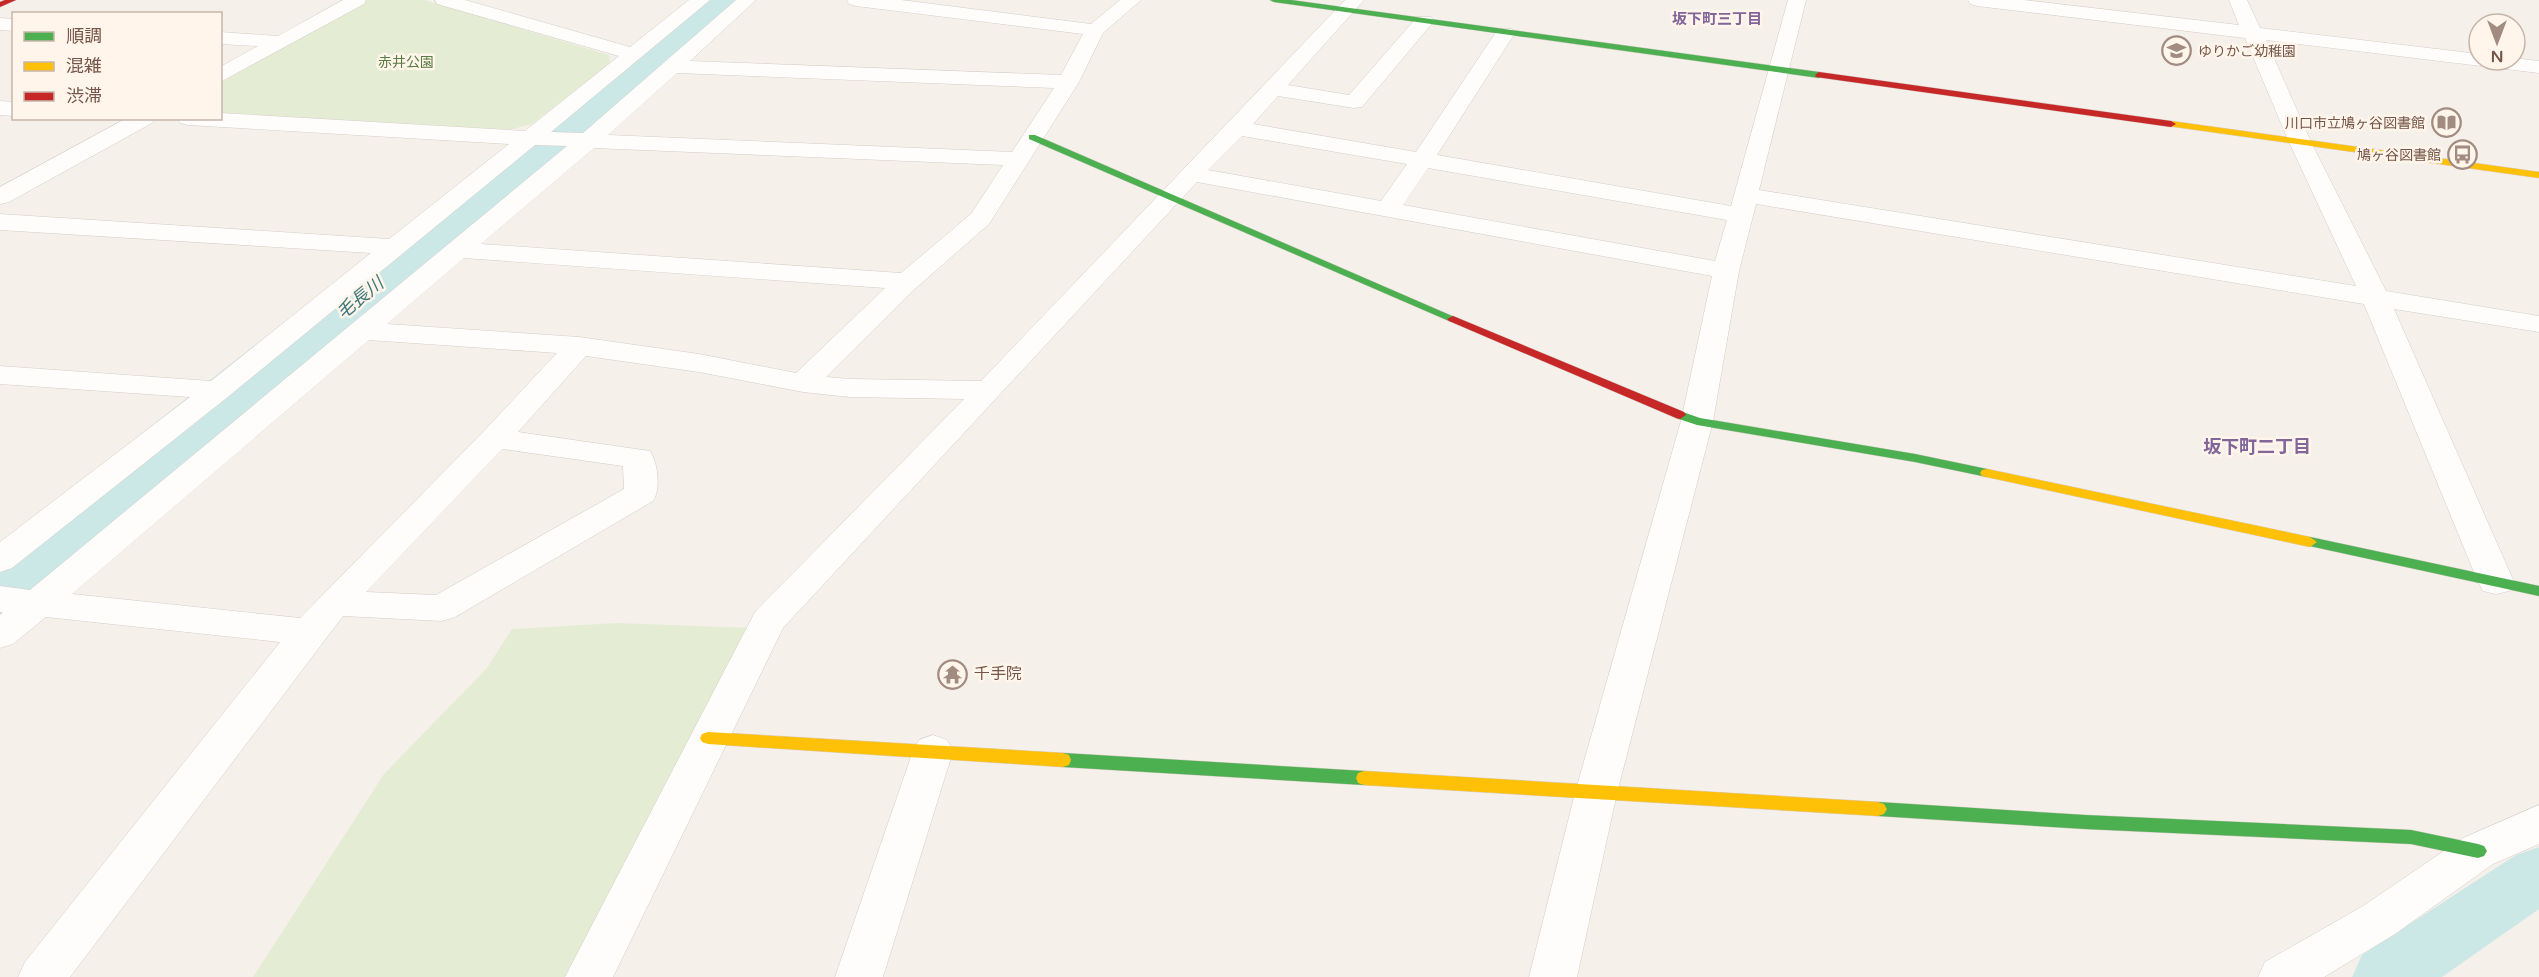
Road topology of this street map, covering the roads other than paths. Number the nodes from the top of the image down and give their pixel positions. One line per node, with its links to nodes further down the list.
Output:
1 (12, 0): 12 (street)
2 (357, 0): 19 (street)
3 (444, 0): 20 (street)
4 (701, 0): 20 (street)
5 (747, 0): 22 (street)
6 (856, 0): 15 (street)
7 (1132, 0): 15 (street)
8 (1274, 0): 13 (street)
9 (1797, 0): 23 (street)
10 (1977, 0): 17 (street)
11 (2238, 0): 17 (street)
12 (0, 5)
13 (1350, 5): 14 (street); 26 (street)
14 (1424, 21): 16 (street); 26 (street)
15 (1095, 30): 25 (street)
16 (1505, 33): 23 (street); 35 (street)
17 (2253, 33): 21 (street); 33 (street)
18 (222, 38): 19 (street)
19 (282, 42): 24 (street)
20 (633, 54): 31 (street)
21 (2467, 58)
22 (673, 67): 25 (street); 32 (street)
23 (1780, 71): 33 (street); 40 (street)
24 (222, 75)
25 (1068, 82): 30 (street)
26 (1272, 89): 29 (street)
27 (140, 120): 38 (street)
28 (222, 120): 31 (street)
29 (1237, 128): 35 (street); 36 (street)
30 (1032, 136): 34 (street); 39 (street)
31 (529, 138): 32 (street); 43 (street)
32 (590, 140): 34 (street); 44 (street)
33 (2300, 142): 37 (street); 47 (street)
34 (1017, 159): 46 (street)
35 (1423, 159): 40 (street); 41 (street)
36 (1192, 174): 39 (street); 41 (street)
37 (2539, 175)
38 (0, 196)
39 (1168, 197): 54 (street); 55 (street)
40 (1743, 205): 45 (street); 47 (street)
41 (1388, 209): 45 (street)
42 (0, 222): 43 (street)
43 (396, 247): 53 (street)
44 (458, 250): 46 (street); 49 (street)
45 (1726, 271): 55 (street)
46 (907, 281): 52 (street)
47 (2374, 297): 48 (street); 58 (street)
48 (2539, 324)
49 (362, 331): 50 (street); 61 (street)
50 (579, 346): 52 (street); 56 (street)
51 (0, 375): 53 (street)
52 (803, 382): 54 (street)
53 (218, 390): 57 (street)
54 (989, 390): 65 (street)
55 (1697, 421): 58 (street); 67 (street)
56 (495, 438): 62 (street); 62 (street)
57 (0, 561)
58 (2496, 582): 59 (street)
59 (2539, 591)
60 (0, 599): 61 (street)
61 (38, 602): 63 (street); 64 (street)
62 (334, 603): 63 (street)
63 (309, 632): 70 (street)
64 (0, 635)
65 (708, 738): 66 (street); 71 (street)
66 (933, 751): 67 (street); 72 (street)
67 (1596, 792): 69 (street); 73 (street)
68 (2539, 822): 69 (street)
69 (2478, 851): 74 (street)
70 (42, 977)
71 (589, 977)
72 (859, 977)
73 (1553, 977)
74 (2282, 977)

